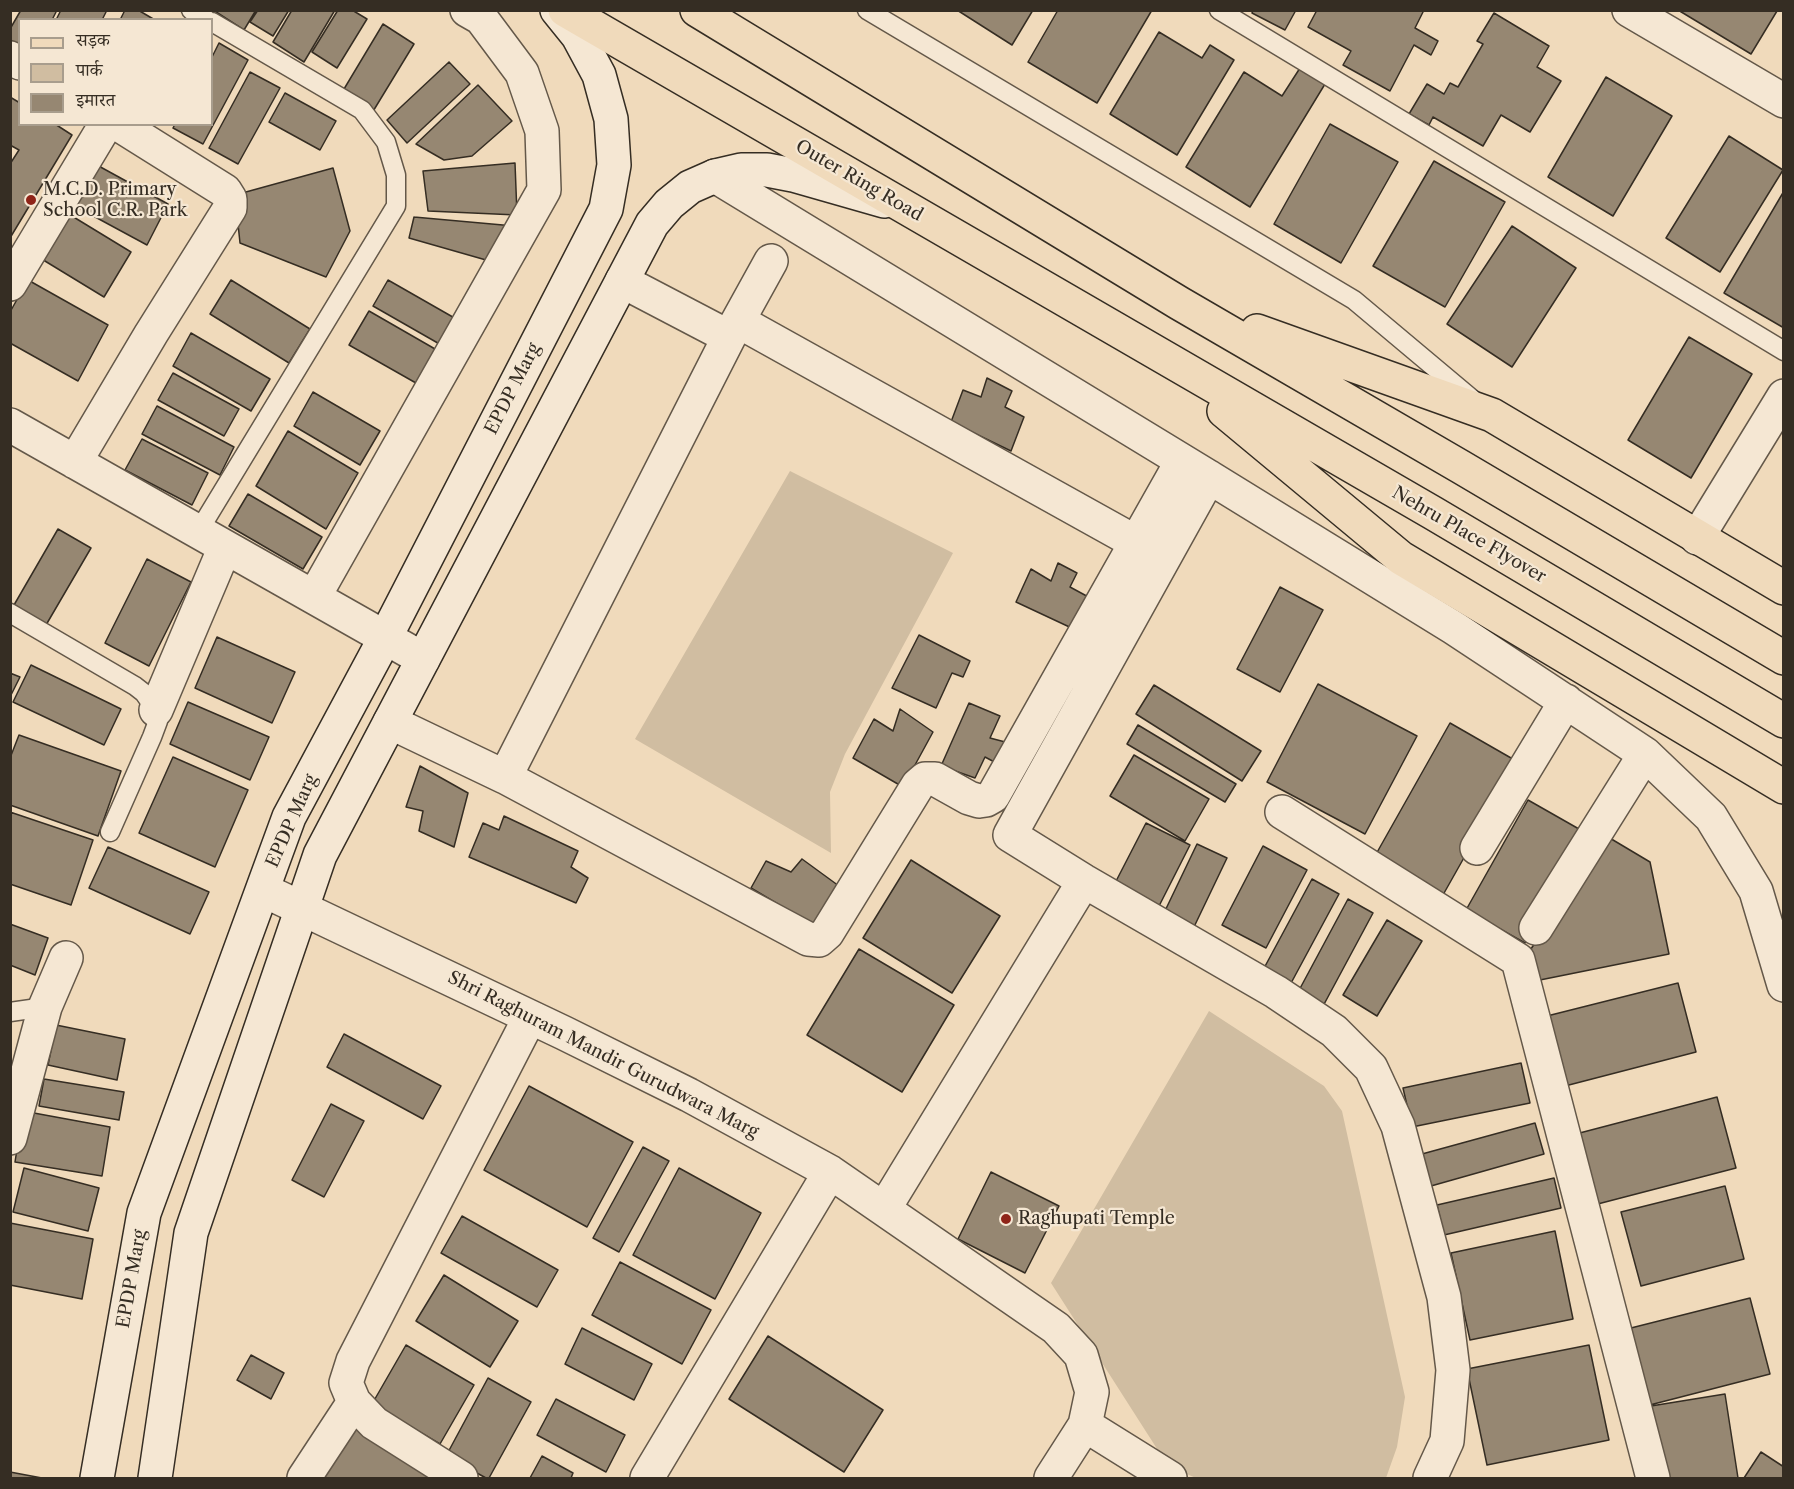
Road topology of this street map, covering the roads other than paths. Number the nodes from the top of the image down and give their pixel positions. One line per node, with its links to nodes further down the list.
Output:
1 (191, 10): 9 (lane)
2 (467, 10): 32 (street)
3 (557, 10): 34 (street, EPDP Marg)
4 (565, 10): 15 (main road, Outer Ring Road)
5 (697, 10): 19 (main road)
6 (867, 10): 24 (lane)
7 (1219, 10): 22 (lane)
8 (1640, 13): 11 (street)
9 (204, 18)
10 (213, 23): 29 (lane)
11 (1784, 101)
12 (105, 126): 18 (street)
13 (121, 126): 26 (street)
14 (715, 176): 15 (street); 17 (street); 27 (street)
15 (903, 206): 21 (main road, Outer Ring Road)
16 (771, 261): 20 (street)
17 (622, 281): 20 (street); 36 (street)
18 (10, 284)
19 (1179, 303): 24 (main road); 35 (main road)
20 (734, 329): 30 (street); 42 (street)
21 (1152, 351): 39 (main road, Nehru Place Flyover); 43 (main road)
22 (1784, 351)
23 (1784, 396): 28 (street)
24 (1492, 415): 28 (main road)
25 (10, 425): 26 (street)
26 (75, 462): 29 (street)
27 (1196, 469): 30 (street); 37 (street); 47 (street)
28 (1697, 538): 31 (main road)
29 (212, 539): 32 (street); 38 (street)
30 (1137, 543): 42 (street)
31 (1784, 588)
32 (314, 597): 34 (street)
33 (10, 613): 38 (lane)
34 (384, 638): 36 (street); 48 (street, EPDP Marg)
35 (1784, 658)
36 (423, 659): 40 (street)
37 (1566, 701): 41 (street); 46 (street)
38 (156, 711): 45 (lane)
39 (1784, 721)
40 (390, 722): 42 (street); 49 (street)
41 (1646, 754): 50 (street); 52 (street)
42 (505, 777)
43 (1784, 787)
44 (1282, 812): 69 (street)
45 (110, 832)
46 (1477, 848)
47 (1084, 881): 58 (street); 68 (street)
48 (263, 890): 49 (street, Shri Raghuram Mandir Gurudwara Marg); 61 (street, EPDP Marg)
49 (302, 909): 55 (street, Shri Raghuram Mandir Gurudwara Marg); 62 (street)
50 (1536, 928)
51 (66, 958): 53 (street)
52 (1784, 986)
53 (45, 1006): 54 (lane); 56 (street)
54 (10, 1012)
55 (530, 1017): 57 (street, Shri Raghuram Mandir Gurudwara Marg); 59 (street)
56 (10, 1138)
57 (831, 1173): 58 (street, Shri Raghuram Mandir Gurudwara Marg); 65 (street)
58 (884, 1209): 60 (street, Shri Raghuram Mandir Gurudwara Marg)
59 (354, 1402): 63 (street); 64 (street)
60 (1084, 1425): 66 (street, Shri Raghuram Mandir Gurudwara Marg); 67 (street)
61 (98, 1479)
62 (154, 1479)
63 (304, 1479)
64 (461, 1479)
65 (647, 1479)
66 (1051, 1479)
67 (1170, 1479)
68 (1430, 1479)
69 (1653, 1479)

